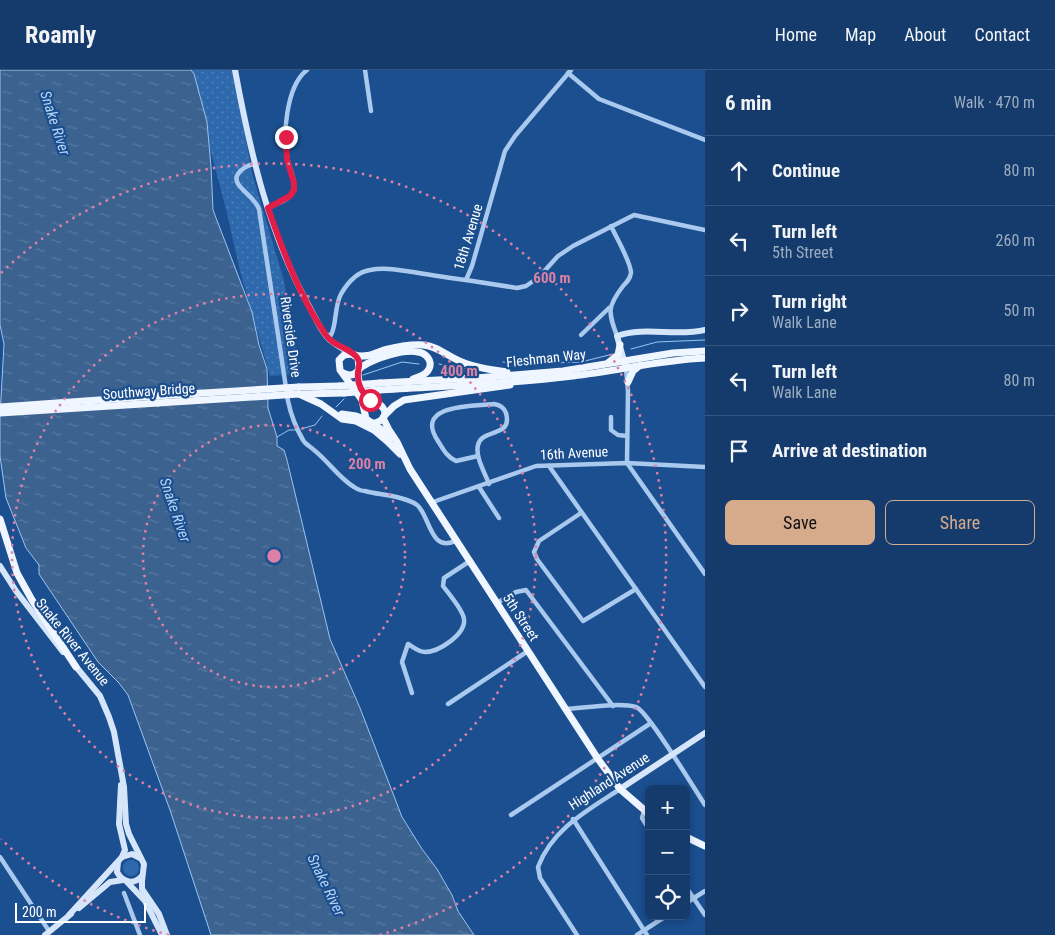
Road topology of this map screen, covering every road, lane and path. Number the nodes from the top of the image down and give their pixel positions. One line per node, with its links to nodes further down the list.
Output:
1 (235, 70): 8 (main road)
2 (307, 70): 5 (street)
3 (365, 70): 6 (street)
4 (570, 71): 7 (street); 12 (street, 18th Avenue)
5 (300, 72): 9 (street)
6 (371, 111)
7 (705, 140)
8 (255, 164): 9 (main road); 53 (street, Riverside Drive)
9 (268, 208): 16 (main road)
10 (611, 226): 11 (street); 12 (street); 13 (street)
11 (705, 230)
12 (466, 280): 16 (street, 18th Avenue)
13 (609, 308): 15 (street); 17 (street)
14 (705, 330): 17 (main road)
15 (581, 335)
16 (325, 336): 18 (main road)
17 (617, 336): 19 (main road)
18 (335, 345): 21 (main road); 23 (main road)
19 (620, 345): 24 (main road); 25 (main road)
20 (705, 351): 25 (main road, Fleshman Way)
21 (353, 354): 23 (main road); 27 (main road); 29 (main road)
22 (705, 358): 26 (main road, Fleshman Way)
23 (339, 360): 28 (main road)
24 (606, 364): 25 (main road, Fleshman Way); 29 (main road, Fleshman Way)
25 (626, 364): 26 (main road, Fleshman Way); 31 (main road, Fleshman Way); 32 (street, 16th Avenue)
26 (641, 365): 32 (main road)
27 (358, 370): 28 (main road); 30 (main road); 37 (main road, 5th Street)
28 (342, 372): 39 (main road)
29 (518, 374): 30 (main road, Fleshman Way)
30 (408, 381): 33 (main road, Fleshman Way)
31 (524, 382): 33 (main road, Fleshman Way); 37 (main road)
32 (628, 382): 40 (street, 16th Avenue)
33 (379, 387): 34 (main road, Fleshman Way, bridge)
34 (299, 391): 35 (main road); 36 (main road, Southway Bridge, bridge)
35 (330, 410): 39 (main road); 41 (main road)
36 (1, 412)
37 (384, 417): 39 (main road); 43 (main road, 5th Street)
38 (610, 417): 40 (street)
39 (370, 422): 41 (main road, 5th Street)
40 (627, 436): 44 (street, 16th Avenue)
41 (395, 448): 43 (main road, 5th Street)
42 (478, 456): 42 (street); 47 (street)
43 (403, 458): 49 (main road, 5th Street)
44 (627, 463): 45 (street, 16th Avenue); 46 (street); 56 (street)
45 (549, 466): 47 (street, 16th Avenue); 50 (street)
46 (705, 467)
47 (489, 484): 48 (street, 16th Avenue)
48 (478, 488): 49 (street, 16th Avenue); 51 (street)
49 (432, 502): 53 (main road, 5th Street)
50 (581, 513): 57 (street); 57 (street)
51 (499, 518)
52 (0, 519): 60 (main road)
53 (457, 540): 54 (main road, 5th Street)
54 (470, 561): 58 (main road, 5th Street); 62 (street)
55 (0, 566): 60 (main road, Snake River Avenue)
56 (705, 574)
57 (636, 589): 61 (street)
58 (497, 603): 59 (main road, 5th Street); 64 (street)
59 (528, 651): 63 (street); 65 (main road, 5th Street)
60 (76, 667): 70 (main road, Snake River Avenue)
61 (705, 687)
62 (412, 693)
63 (448, 704)
64 (612, 706): 65 (street); 66 (street)
65 (566, 709): 69 (main road, 5th Street)
66 (651, 723): 68 (street); 69 (street)
67 (705, 733): 68 (main road, Highland Avenue)
68 (672, 755): 71 (main road, Highland Avenue); 72 (street)
69 (598, 758): 71 (main road, 5th Street); 74 (street)
70 (120, 769): 79 (main road, Snake River Avenue); 80 (main road, Snake River Avenue)
71 (620, 789): 73 (main road, 5th Street); 75 (street, Highland Avenue)
72 (705, 805)
73 (645, 811)
74 (512, 814)
75 (573, 819): 92 (street); 96 (street, Highland Avenue)
76 (690, 839): 77 (main road)
77 (705, 846)
78 (0, 857): 91 (street)
79 (120, 859): 80 (main road); 82 (main road); 88 (main road)
80 (141, 859): 81 (main road)
81 (143, 875): 82 (main road); 95 (main road)
82 (125, 881): 88 (main road); 94 (main road)
83 (705, 891): 86 (street)
84 (124, 892): 93 (street)
85 (690, 892): 86 (street)
86 (694, 898): 87 (street); 89 (street)
87 (690, 900)
88 (69, 915): 91 (main road)
89 (705, 916)
90 (661, 920): 92 (street)
91 (47, 933)
92 (646, 933): 97 (street)
93 (140, 935)
94 (162, 935)
95 (167, 935)
96 (577, 935)
97 (637, 935)

